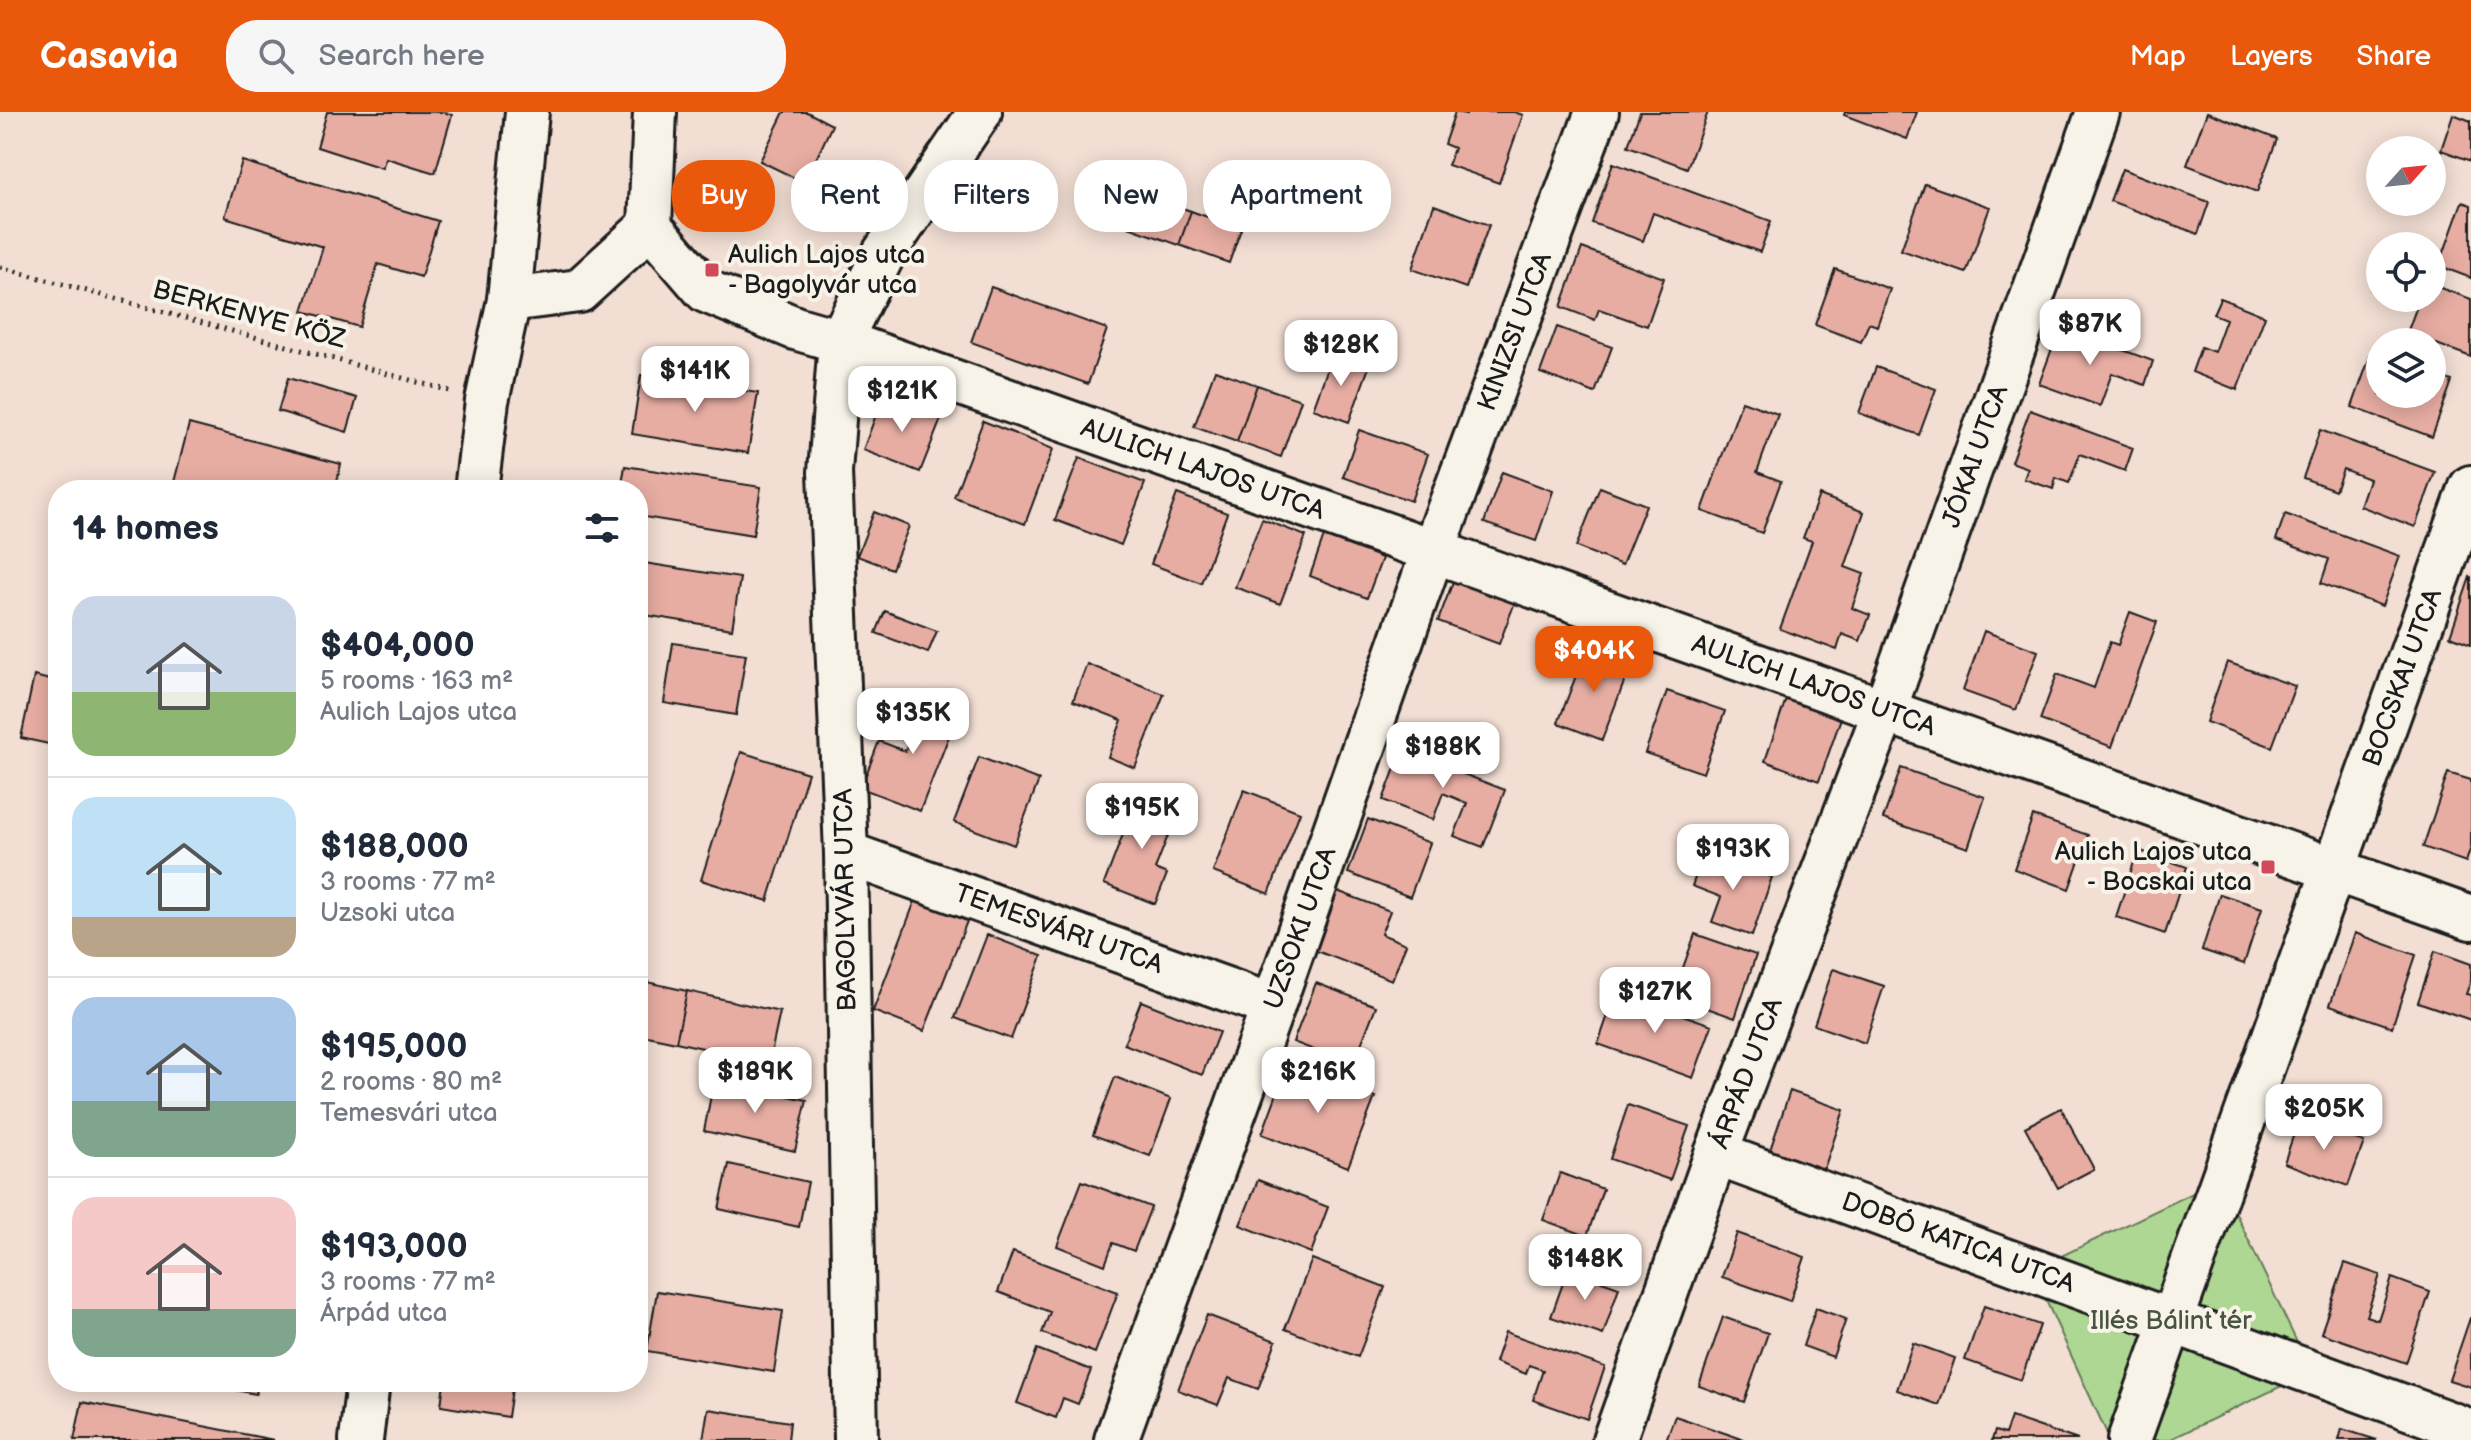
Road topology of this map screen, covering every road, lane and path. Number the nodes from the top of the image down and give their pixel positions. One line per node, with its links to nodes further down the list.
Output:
1 (527, 112): 8 (street)
2 (655, 112): 6 (street)
3 (980, 112): 9 (street, BAGOLYVÁR UTCA)
4 (1597, 112): 13 (street, KINIZSI UTCA)
5 (2098, 112): 14 (street, JÓKAI UTCA)
6 (650, 226): 8 (street); 9 (street, AULICH LAJOS UTCA)
7 (0, 267): 10 (path, BERKENYE KÖZ)
8 (509, 300): 10 (street)
9 (840, 341): 13 (street, AULICH LAJOS UTCA); 15 (street, BAGOLYVÁR UTCA)
10 (487, 401): 11 (street)
11 (477, 480)
12 (2471, 487): 16 (street, BOCSKAI UTCA)
13 (1433, 551): 14 (street, AULICH LAJOS UTCA); 18 (street, UZSOKI UTCA)
14 (1885, 709): 16 (street, AULICH LAJOS UTCA); 19 (street, ÁRPÁD UTCA)
15 (846, 853): 18 (street, TEMESVÁRI UTCA); 24 (street, BAGOLYVÁR UTCA)
16 (2334, 870): 17 (street, AULICH LAJOS UTCA); 20 (street, BOCSKAI UTCA)
17 (2471, 918)
18 (1273, 1006): 25 (street, UZSOKI UTCA)
19 (1716, 1154): 20 (street, DOBÓ KATICA UTCA); 26 (street, ÁRPÁD UTCA)
20 (2171, 1321): 22 (street, DOBÓ KATICA UTCA); 27 (street, BOCSKAI UTCA)
21 (367, 1392): 23 (street)
22 (2471, 1431)
23 (361, 1440)
24 (856, 1440)
25 (1116, 1440)
26 (1614, 1440)
27 (2129, 1440)

